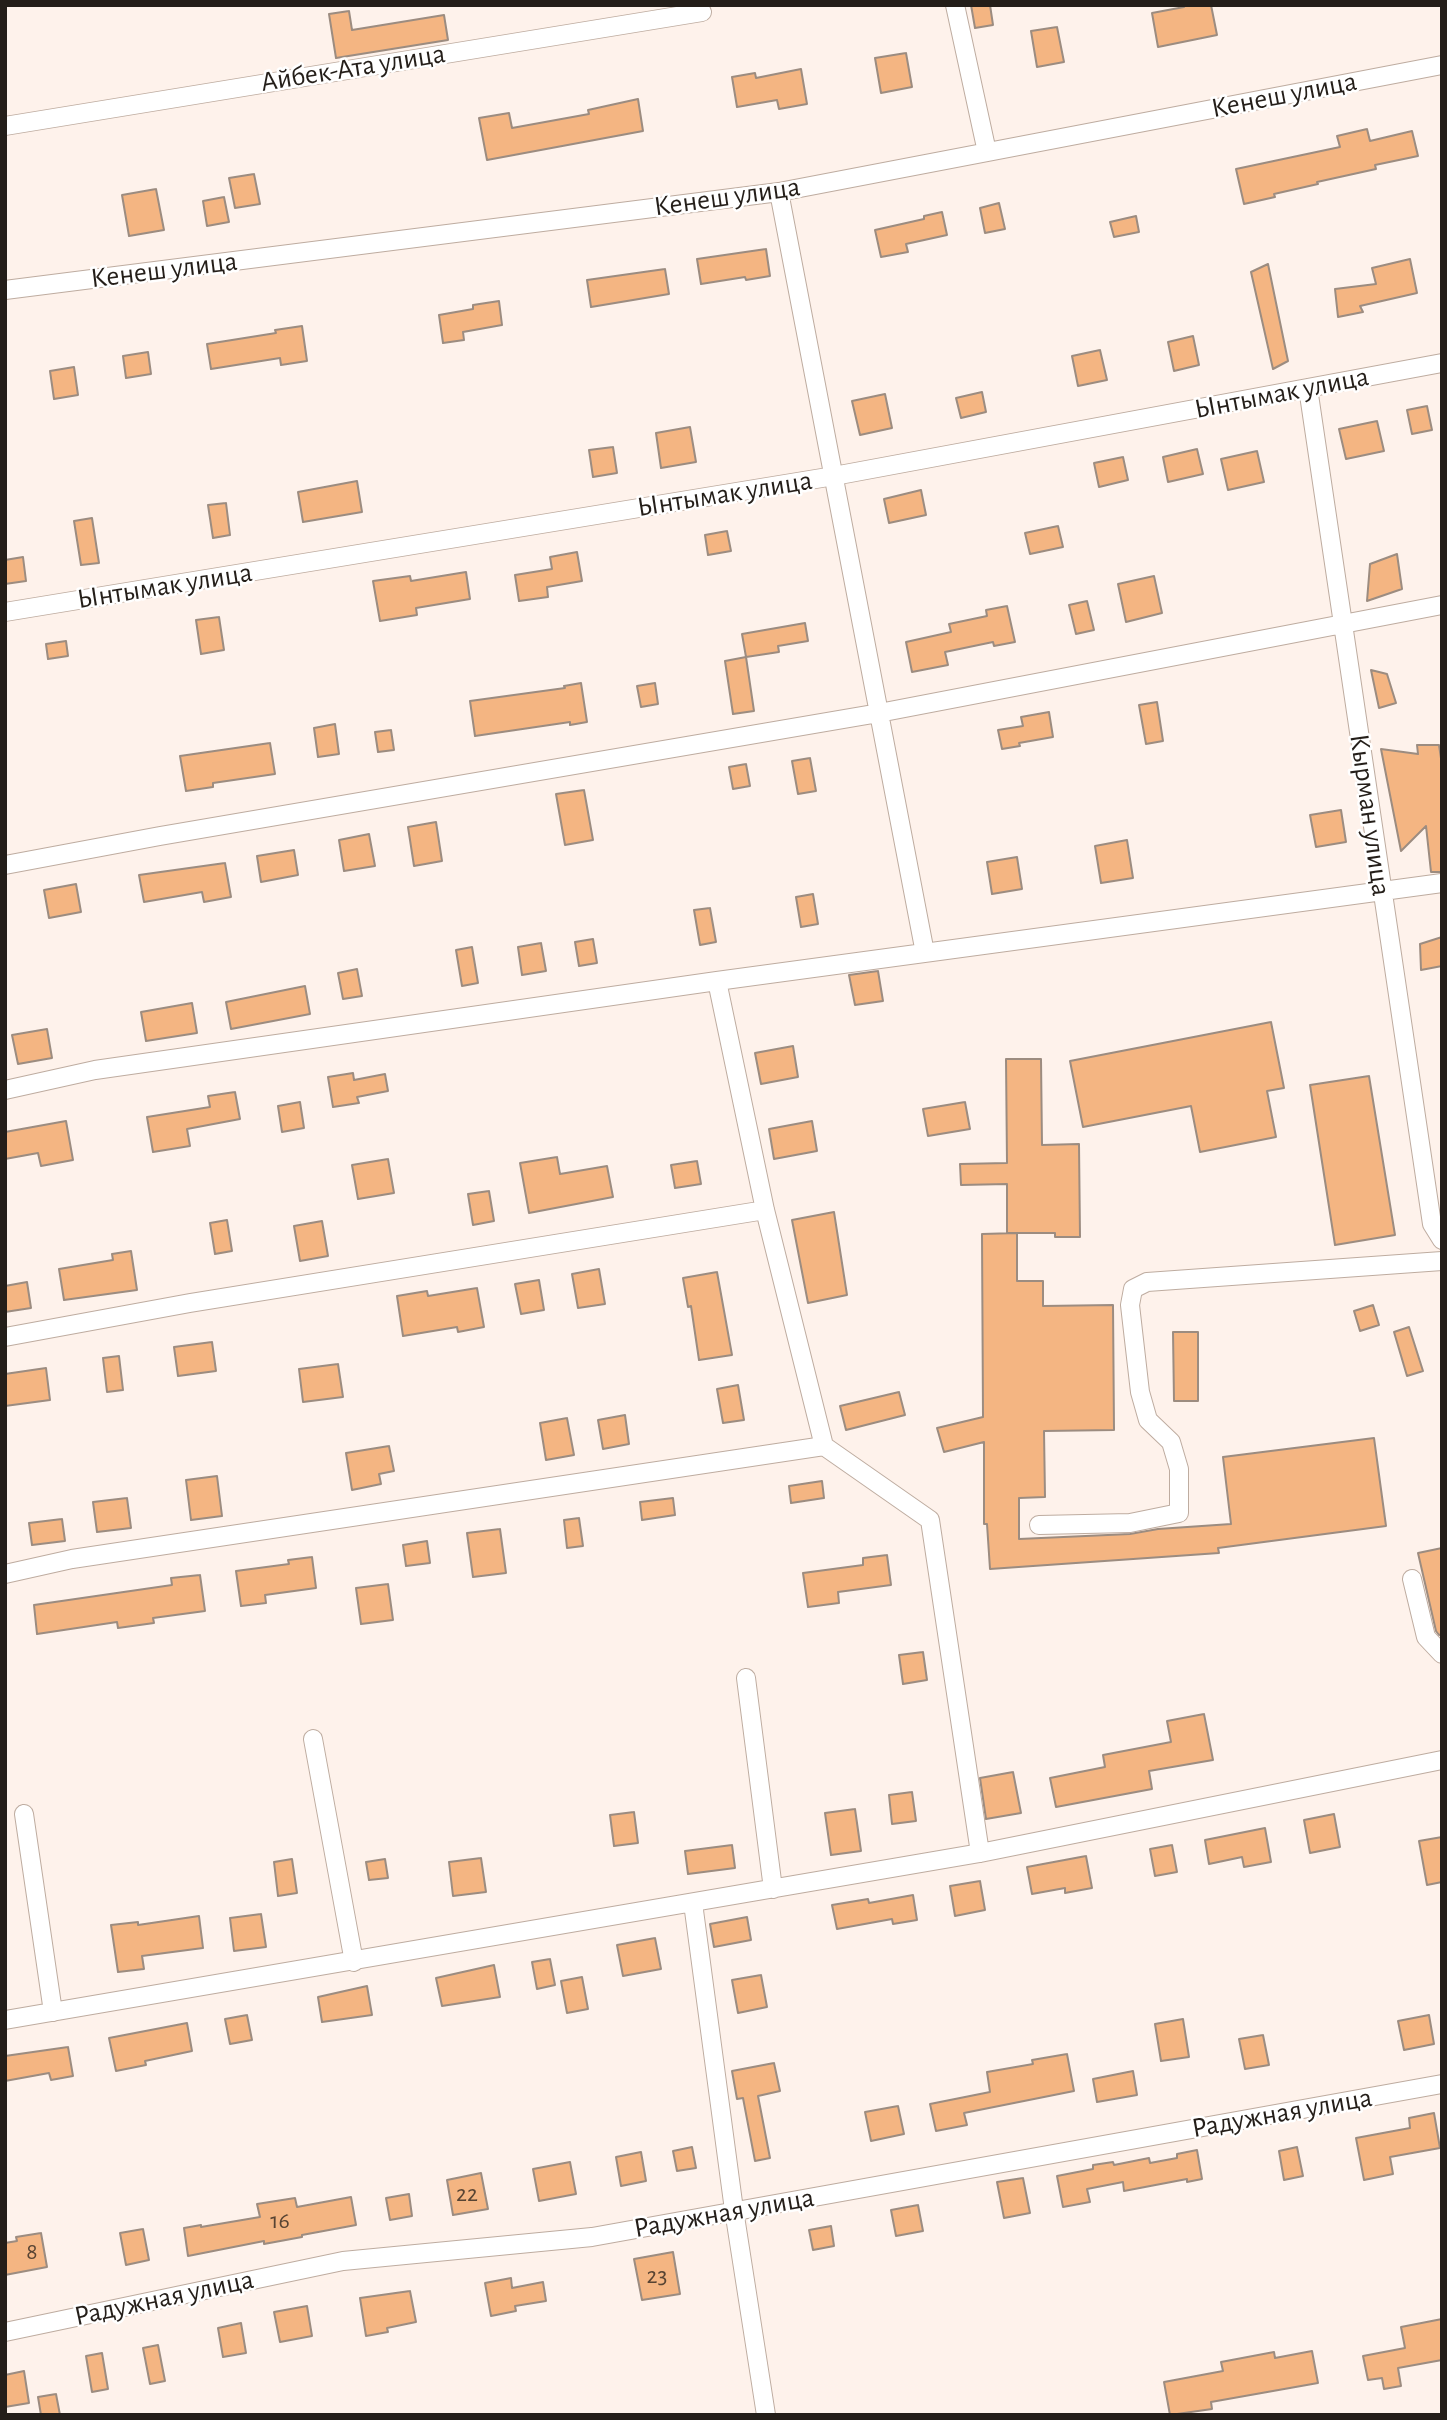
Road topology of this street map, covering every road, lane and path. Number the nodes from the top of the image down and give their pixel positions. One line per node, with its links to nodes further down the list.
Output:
1 (955, 5): 5 (street)
2 (702, 12): 4 (street, Айбек-Ата улица)
3 (1442, 65): 5 (street, Кенеш улица)
4 (5, 126)
5 (986, 152): 6 (street, Кенеш улица)
6 (779, 192): 7 (street, Кенеш улица); 10 (street)
7 (5, 290)
8 (1442, 363): 9 (street, Ынтымак улица)
9 (1308, 388): 10 (street, Ынтымак улица); 13 (street, Кырман улица)
10 (834, 476): 12 (street, Ынтымак улица); 14 (street)
11 (1442, 605): 13 (street)
12 (5, 612)
13 (1342, 622): 14 (street); 17 (street, Кырман улица)
14 (879, 713): 15 (street); 18 (street)
15 (5, 865)
16 (1442, 883): 17 (street)
17 (1381, 892): 18 (street); 22 (street, Кырман улица)
18 (925, 953): 19 (street)
19 (717, 981): 20 (street); 21 (street)
20 (5, 1090)
21 (765, 1210): 24 (street); 25 (street)
22 (1442, 1240)
23 (1442, 1261): 26 (street)
24 (5, 1336)
25 (824, 1446): 27 (street); 34 (street)
26 (1039, 1525)
27 (5, 1574)
28 (1412, 1579): 29 (street)
29 (1442, 1654)
30 (746, 1678): 35 (street)
31 (313, 1739): 37 (street)
32 (1442, 1760): 34 (street)
33 (24, 1814): 38 (street)
34 (980, 1853): 35 (street)
35 (773, 1889): 36 (street)
36 (693, 1903): 37 (street); 41 (street)
37 (354, 1962): 38 (street)
38 (53, 2012): 39 (street)
39 (5, 2020)
40 (1442, 2084): 41 (street, Радужная улица)
41 (734, 2210): 42 (street, Радужная улица); 43 (street)
42 (5, 2332)
43 (766, 2415)

